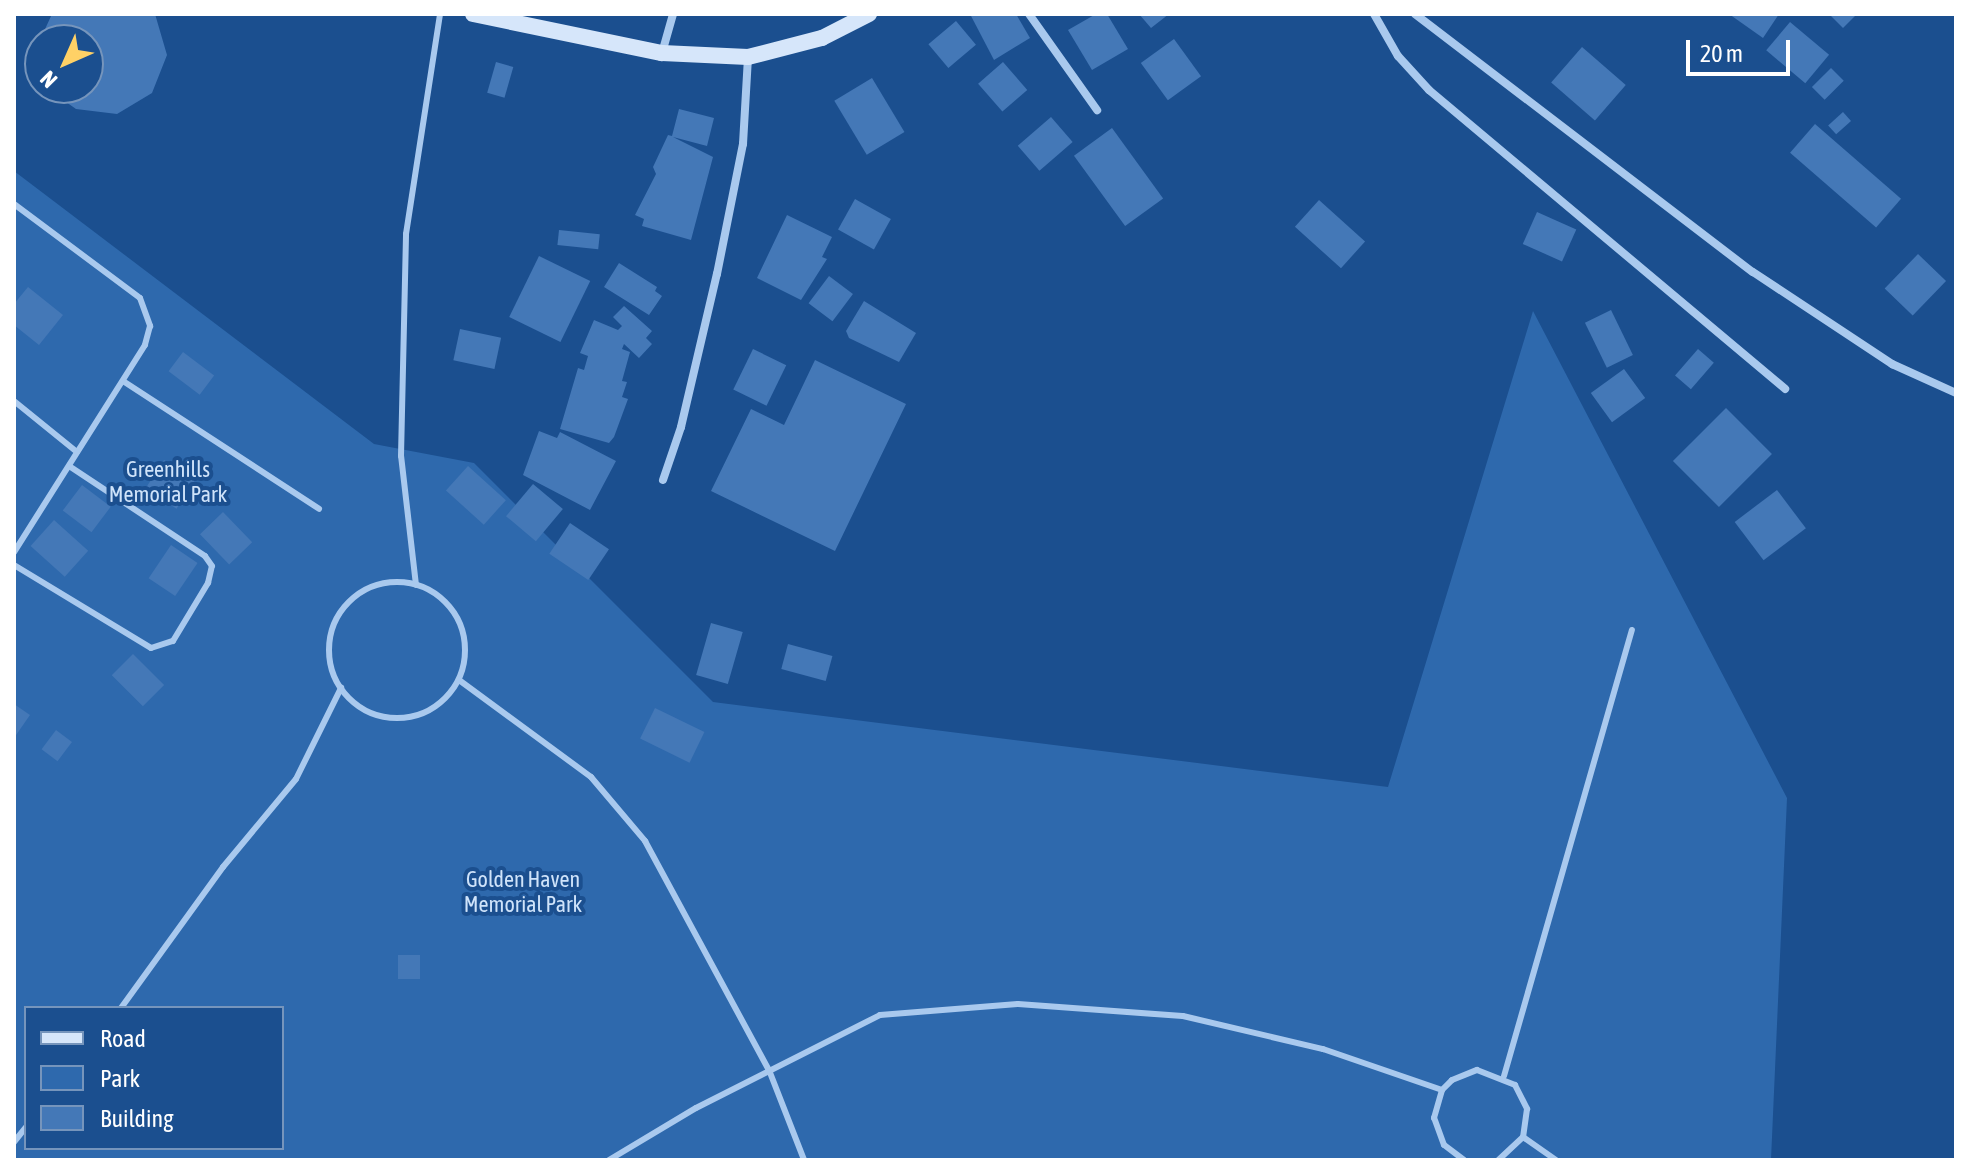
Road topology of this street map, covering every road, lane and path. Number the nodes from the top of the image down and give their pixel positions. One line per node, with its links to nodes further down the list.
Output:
1 (440, 14): 22 (lane)
2 (473, 14): 8 (main road)
3 (673, 14): 8 (street)
4 (869, 14): 9 (main road)
5 (1029, 14): 10 (street)
6 (1374, 14): 13 (street)
7 (1415, 14): 14 (street)
8 (662, 53): 9 (main road)
9 (748, 57): 18 (street)
10 (1097, 110)
11 (14, 204): 12 (lane)
12 (123, 381): 16 (lane); 19 (lane)
13 (1785, 389)
14 (1956, 393)
15 (14, 401): 16 (lane)
16 (77, 452): 17 (lane)
17 (69, 466): 20 (lane); 21 (lane)
18 (663, 480)
19 (319, 509)
20 (14, 552)
21 (14, 565)
22 (416, 585): 24 (lane); 25 (lane)
23 (1632, 630): 28 (lane)
24 (459, 680): 25 (lane); 27 (lane)
25 (341, 688): 26 (lane)
26 (122, 1006)
27 (769, 1070): 29 (lane); 31 (lane); 32 (lane)
28 (1504, 1076): 29 (lane); 30 (lane)
29 (1442, 1090): 33 (lane)
30 (1523, 1137): 34 (lane); 35 (lane)
31 (609, 1160)
32 (804, 1160)
33 (1464, 1160)
34 (1498, 1160)
35 (1556, 1160)

